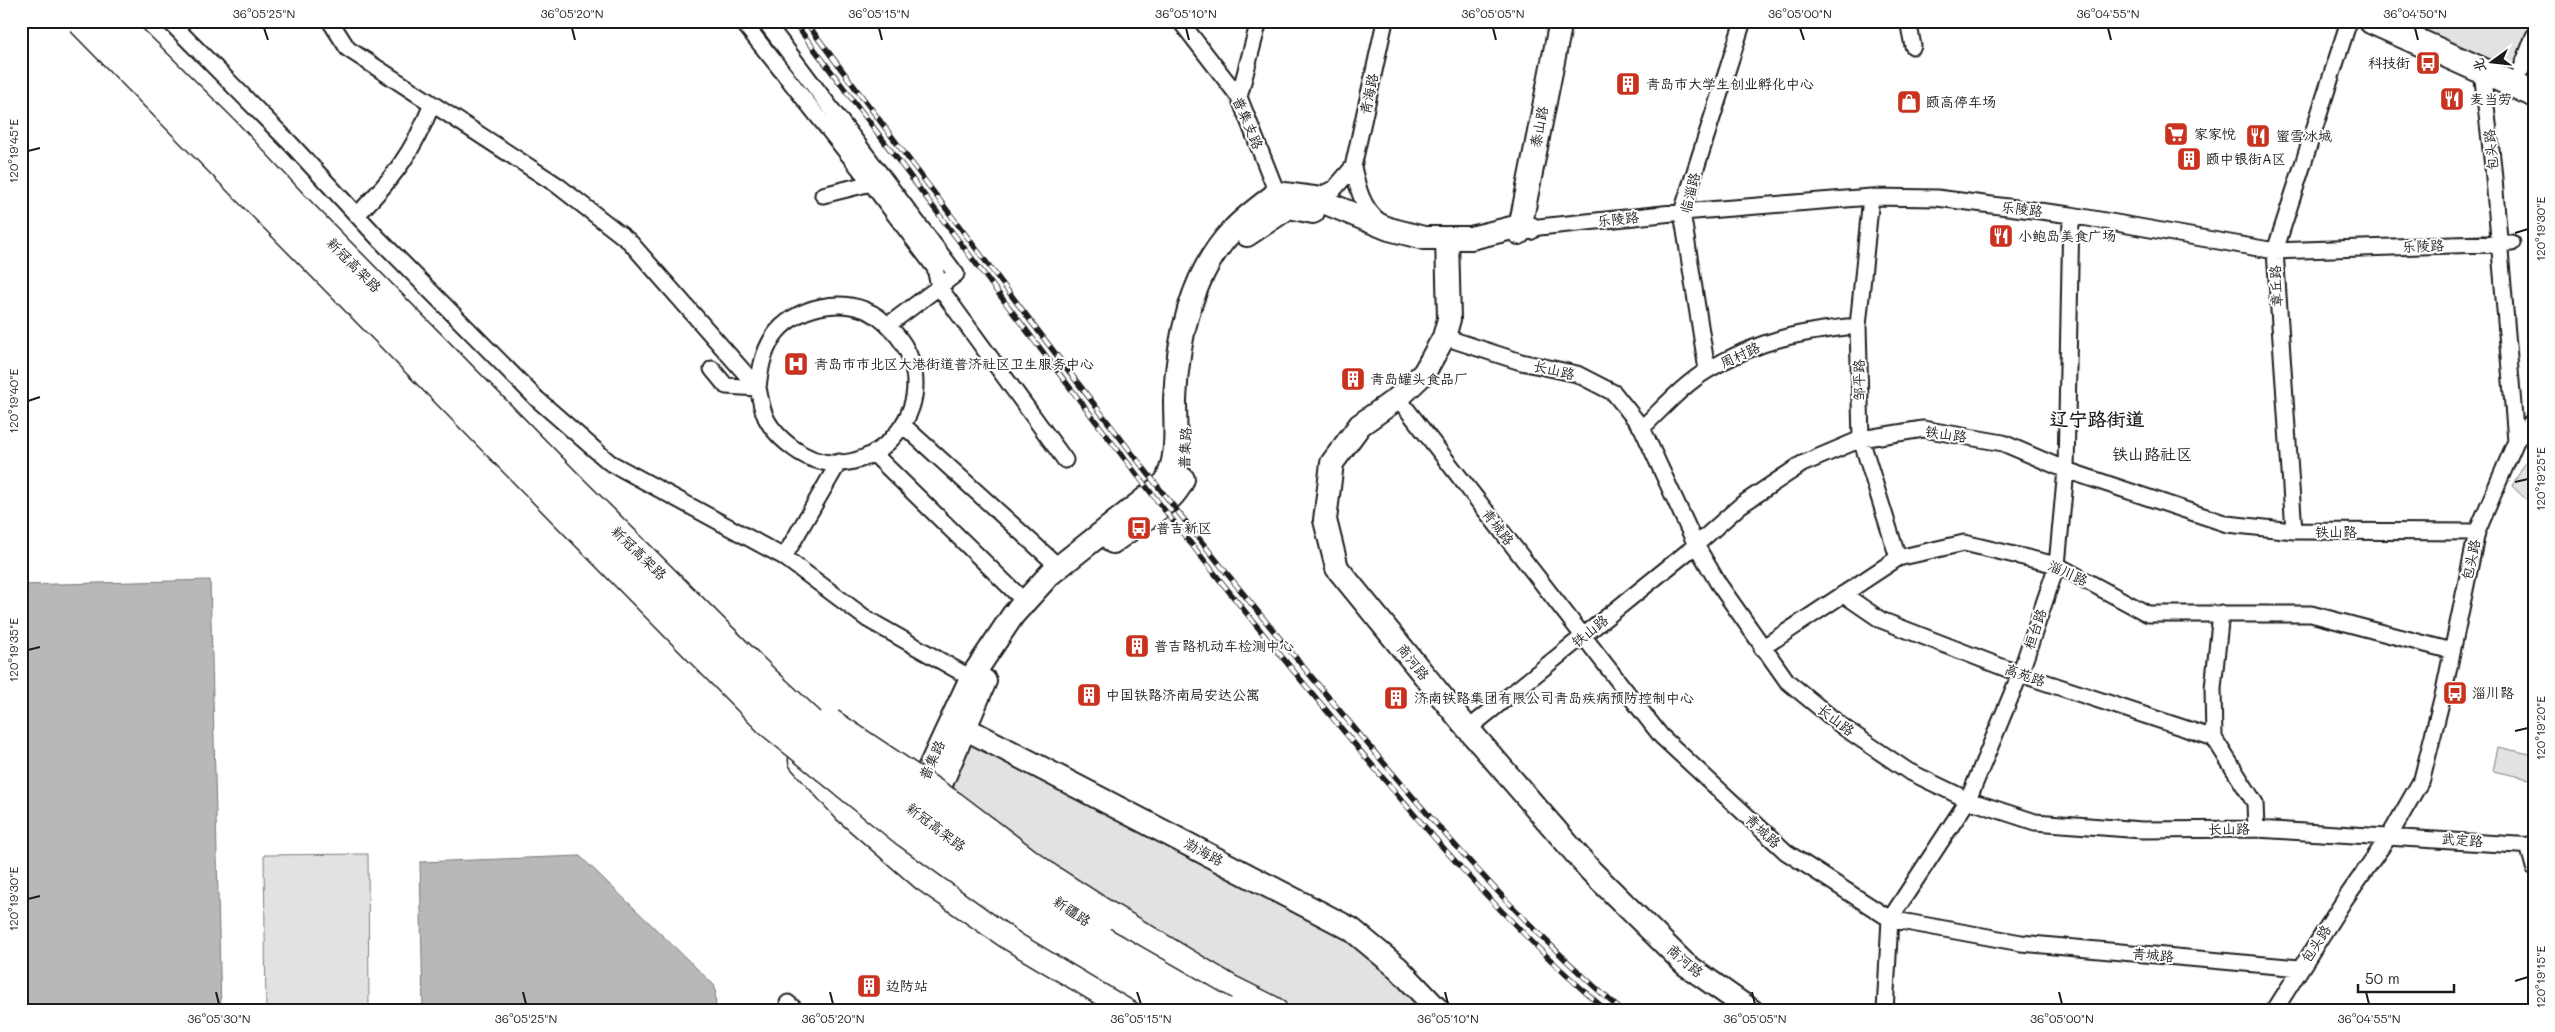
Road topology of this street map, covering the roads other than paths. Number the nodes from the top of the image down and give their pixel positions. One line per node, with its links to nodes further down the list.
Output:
1 (81, 21): 73 (highway, 新冠高架路, bridge)
2 (114, 21): 72 (highway, 新冠高架路, bridge)
3 (169, 21): 31 (street)
4 (330, 21): 23 (street)
5 (742, 21): 25 (street)
6 (765, 21): 40 (street)
7 (1180, 21): 22 (street, 普集支路)
8 (1259, 21): 22 (street)
9 (1385, 21): 24 (street, 青海路)
10 (1561, 21): 34 (street, 泰山路)
11 (1574, 21): 34 (street, 泰山路)
12 (1743, 21): 30 (street, 临淄路)
13 (1908, 21): 18 (street)
14 (2350, 21): 38 (street, 章丘路)
15 (2372, 21): 19 (main road)
16 (2408, 21): 20 (main road)
17 (2534, 36): 20 (street)
18 (1913, 46)
19 (2482, 71): 21 (main road); 36 (street, 包头路)
20 (2528, 73)
21 (2534, 94)
22 (1239, 98): 29 (street, 普集支路)
23 (432, 104): 31 (street); 46 (street)
24 (1353, 167): 28 (street, 青海路); 33 (street, 青海路)
25 (871, 183): 26 (street); 40 (street)
26 (823, 195)
27 (1871, 197): 30 (street, 乐陵路); 32 (street, 乐陵路); 42 (street, 邹平路)
28 (1314, 198): 29 (street, 乐陵路); 33 (street, 乐陵路)
29 (1283, 200): 35 (street, 乐陵路); 63 (street); 74 (street, 普集路)
30 (1682, 212): 34 (street, 乐陵路); 45 (street, 临淄路)
31 (357, 215): 60 (street)
32 (2071, 215): 38 (street, 乐陵路); 56 (street, 桓台路)
33 (1389, 229): 35 (street, 乐陵路)
34 (1523, 229): 35 (street, 乐陵路); 37 (street, 乐陵路)
35 (1443, 243): 37 (street, 乐陵路); 39 (street, 商河路); 43 (street)
36 (2506, 243): 38 (street, 乐陵路); 52 (street, 包头路)
37 (1473, 247): 39 (street)
38 (2275, 251): 57 (street, 章丘路)
39 (1448, 278): 43 (street, 商河路)
40 (939, 287): 41 (street); 54 (street)
41 (888, 325): 46 (street); 49 (street)
42 (1858, 326): 45 (street, 周村路); 51 (street, 邹平路)
43 (1444, 337): 47 (street, 商河路); 50 (street, 长山路)
44 (712, 369): 46 (street)
45 (1707, 370): 50 (street, 周村路)
46 (758, 388): 55 (street)
47 (1398, 398): 67 (street, 青城路); 75 (street, 商河路)
48 (2534, 419): 52 (street)
49 (903, 425): 53 (street); 63 (street)
50 (1642, 428): 59 (street, 长山路)
51 (1861, 439): 56 (street, 铁山路); 59 (street, 铁山路); 61 (street, 邹平路)
52 (2516, 441): 58 (street, 包头路)
53 (873, 453): 55 (street); 65 (street)
54 (1065, 460)
55 (838, 462): 60 (street)
56 (2066, 470): 57 (street, 铁山路); 62 (street, 桓台路)
57 (2294, 531): 58 (street, 铁山路)
58 (2477, 532): 69 (street, 包头路)
59 (1696, 545): 67 (street, 铁山路); 68 (street, 长山路)
60 (784, 557): 71 (street)
61 (1898, 558): 62 (street, 淄川路); 64 (street, 淄川路)
62 (2058, 565): 66 (street, 淄川路); 70 (street, 桓台路)
63 (1059, 567): 65 (street)
64 (1843, 594): 68 (street, 淄川路); 70 (street, 高苑路)
65 (1025, 602): 71 (street)
66 (2221, 613): 69 (street, 淄川路); 76 (street)
67 (1584, 636): 75 (street, 铁山路); 83 (street, 青城路)
68 (1762, 648): 78 (street, 长山路)
69 (2452, 651): 80 (street, 包头路)
70 (2020, 674): 76 (street, 高苑路); 78 (street, 桓台路)
71 (971, 678): 74 (street)
72 (765, 680): 88 (highway, 新冠高架路, bridge); 90 (highway, bridge)
73 (769, 722): 85 (highway, bridge); 87 (highway, 新冠高架路, bridge)
74 (957, 724): 77 (street, 普集路); 91 (street, 渤海路)
75 (1468, 729): 92 (street, 商河路)
76 (2214, 738): 79 (street)
77 (924, 800): 86 (street, 普集路); 89 (street, 新疆路)
78 (1968, 800): 79 (street, 长山路); 83 (street, 桓台路)
79 (2256, 829): 80 (street, 长山路)
80 (2390, 835): 81 (street, 武定路); 84 (street, 包头路)
81 (2531, 845): 82 (street)
82 (2534, 867)
83 (1890, 919): 84 (street, 青城路); 93 (street)
84 (2300, 968): 94 (street, 包头路)
85 (1136, 1011)
86 (1154, 1011)
87 (1179, 1011)
88 (1224, 1011)
89 (1239, 1011)
90 (1273, 1011)
91 (1439, 1011)
92 (1752, 1011)
93 (1886, 1011)
94 (2274, 1011)

